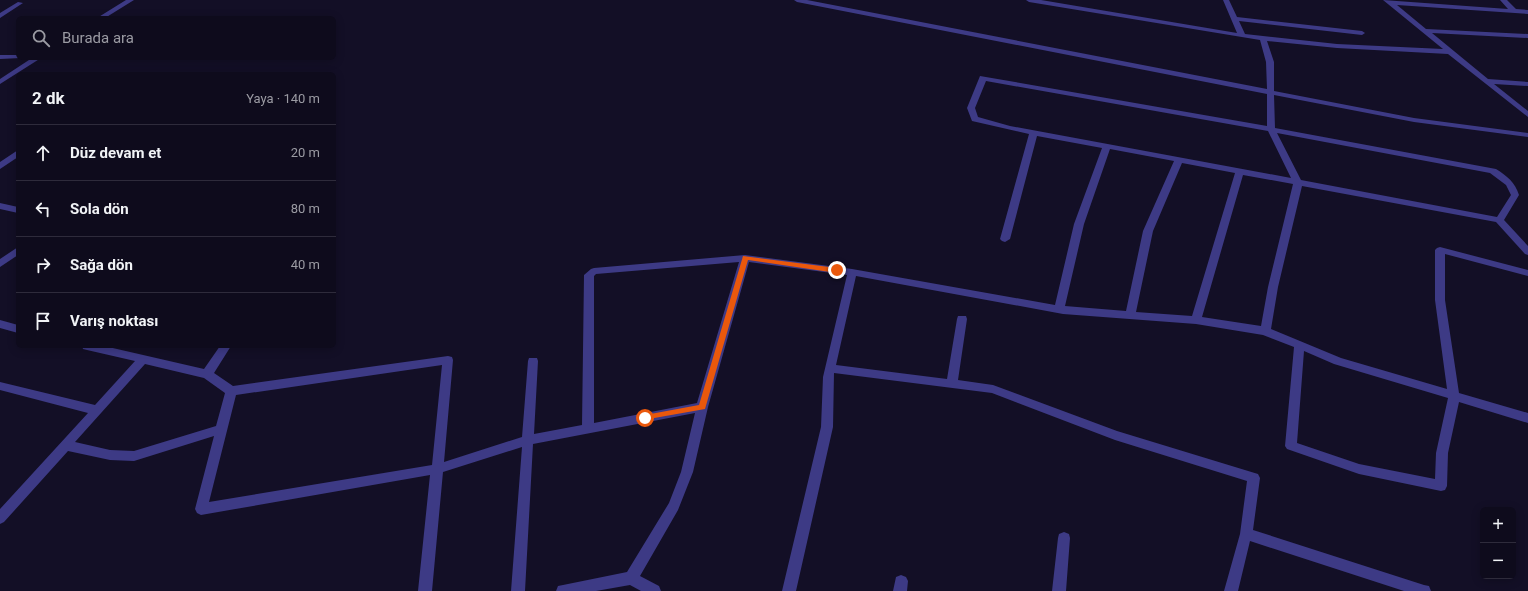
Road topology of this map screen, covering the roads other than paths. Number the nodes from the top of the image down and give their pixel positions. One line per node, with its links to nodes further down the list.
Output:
1 (131, 0): 11 (street)
2 (797, 0): 25 (street)
3 (1029, 0): 15 (street)
4 (1226, 0): 12 (street)
5 (1503, 0): 8 (street)
6 (1388, 2): 8 (street); 13 (street)
7 (20, 3): 10 (street)
8 (1514, 11): 9 (street)
9 (1528, 12)
10 (0, 16)
11 (103, 16)
12 (1235, 19): 14 (street); 15 (street)
13 (1425, 31): 16 (street); 18 (street)
14 (1362, 33)
15 (1242, 36): 17 (street)
16 (1528, 36)
17 (1263, 38): 18 (street); 25 (street)
18 (1451, 52): 22 (street)
19 (0, 57): 20 (street)
20 (16, 57)
21 (34, 60): 23 (street)
22 (1486, 81): 24 (street); 26 (street)
23 (0, 82)
24 (1527, 84)
25 (1271, 92): 27 (street); 29 (street)
26 (1528, 114)
27 (1271, 130): 28 (street); 35 (street); 38 (street)
28 (1034, 132): 30 (street); 39 (street)
29 (1528, 134)
30 (1107, 145): 32 (street); 46 (street)
31 (16, 156): 33 (street)
32 (1179, 159): 34 (street); 47 (street)
33 (0, 166)
34 (1240, 171): 35 (street); 49 (street)
35 (1298, 183): 38 (street); 52 (street)
36 (0, 206): 37 (street)
37 (16, 210)
38 (1499, 220): 41 (street)
39 (1005, 239)
40 (16, 252): 43 (street)
41 (1528, 252)
42 (745, 258): 44 (street); 64 (street); 67 (street)
43 (0, 264)
44 (852, 272): 46 (street); 58 (street)
45 (1528, 274): 63 (street)
46 (1059, 309): 47 (street)
47 (1130, 315): 49 (street)
48 (962, 318): 60 (street)
49 (1196, 320): 52 (street)
50 (0, 324): 51 (street)
51 (16, 328)
52 (1265, 331): 53 (street)
53 (1299, 345): 63 (street); 63 (street)
54 (96, 348): 56 (street)
55 (225, 348): 59 (street)
56 (143, 359): 59 (street); 65 (street)
57 (533, 361): 69 (street)
58 (830, 368): 60 (street); 81 (street)
59 (207, 374): 62 (street)
60 (952, 384): 73 (street)
61 (0, 386): 65 (street)
62 (231, 391): 68 (street); 71 (street)
63 (1454, 397): 66 (street)
64 (702, 407): 67 (street); 75 (street)
65 (96, 410): 70 (street)
66 (1528, 418)
67 (588, 428): 69 (street)
68 (222, 429): 70 (street); 71 (street)
69 (528, 440): 71 (street); 78 (street)
70 (65, 446): 72 (street)
71 (437, 469): 77 (street)
72 (0, 518)
73 (1246, 534): 83 (street); 84 (street)
74 (1064, 538): 82 (street)
75 (631, 578): 76 (street); 80 (street)
76 (611, 587): 79 (street)
77 (425, 591)
78 (518, 591)
79 (564, 591)
80 (654, 591)
81 (789, 591)
82 (1059, 591)
83 (1231, 591)
84 (1424, 591)

